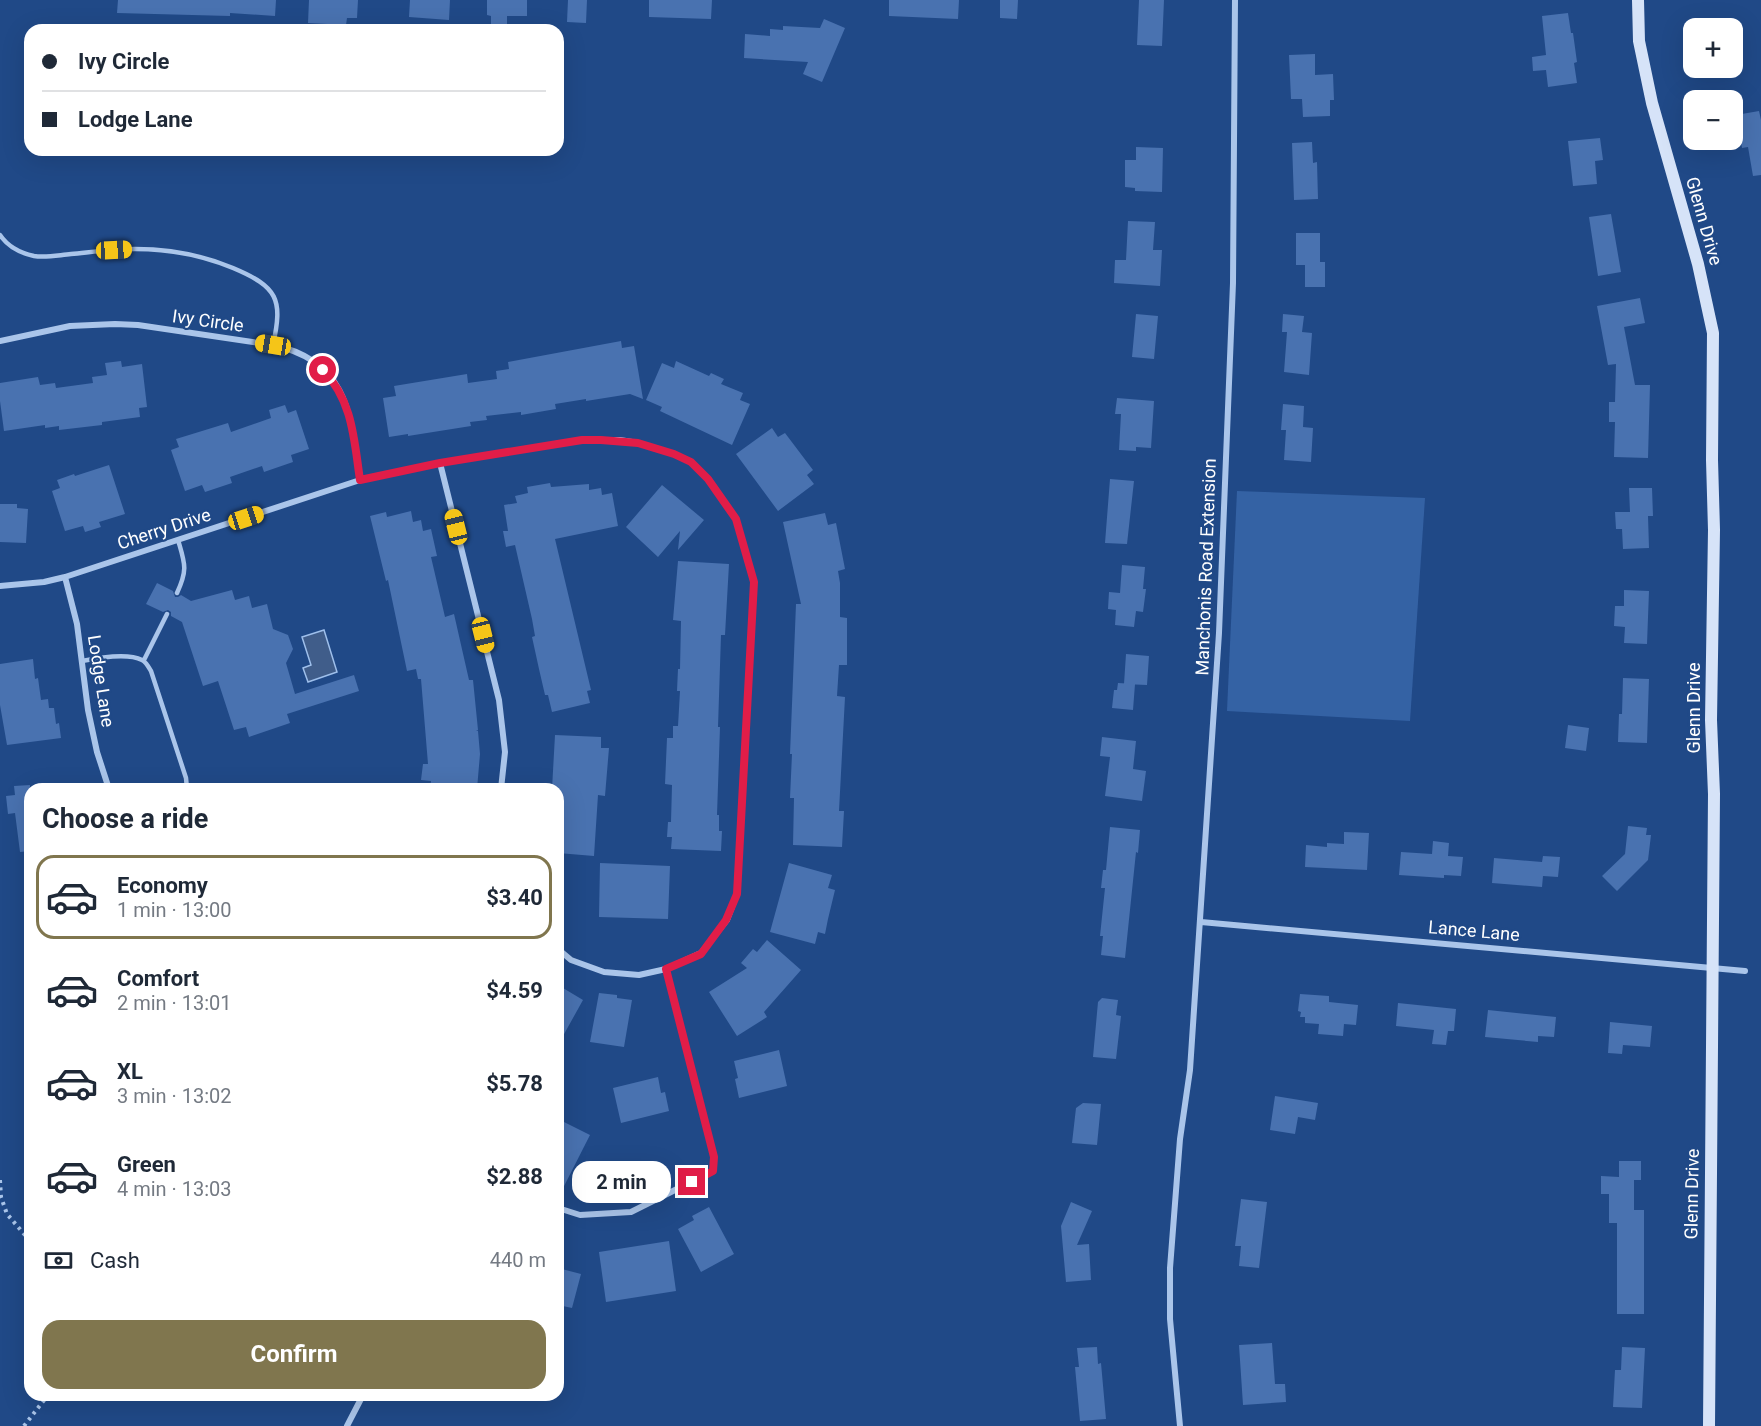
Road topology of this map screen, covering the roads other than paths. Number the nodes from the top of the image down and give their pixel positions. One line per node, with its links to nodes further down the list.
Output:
1 (1235, 0): 18 (street, Manchonis Road Extension)
2 (1638, 0): 20 (street, Glenn Drive)
3 (0, 235): 5 (lane)
4 (0, 341): 5 (street, Ivy Circle)
5 (273, 345): 7 (street, Ivy Circle)
6 (440, 463): 7 (street, Cherry Drive); 17 (street); 21 (street, Cherry Drive)
7 (360, 480): 8 (street, Cherry Drive)
8 (178, 540): 9 (street, Cherry Drive); 11 (lane)
9 (65, 577): 10 (street, Cherry Drive); 14 (street, Lodge Lane)
10 (0, 586)
11 (177, 593)
12 (166, 614): 13 (lane)
13 (144, 660): 14 (lane); 16 (lane)
14 (82, 661): 15 (street, Lodge Lane)
15 (107, 783)
16 (186, 783)
17 (502, 783)
18 (1201, 922): 20 (street, Lance Lane); 26 (street, Manchonis Road Extension)
19 (564, 954): 21 (street, Cherry Drive)
20 (1713, 967): 22 (street, Lance Lane); 27 (street, Glenn Drive)
21 (666, 969): 23 (street)
22 (1745, 971)
23 (564, 1210)
24 (360, 1401): 25 (street)
25 (347, 1426)
26 (1180, 1426)
27 (1709, 1426)

